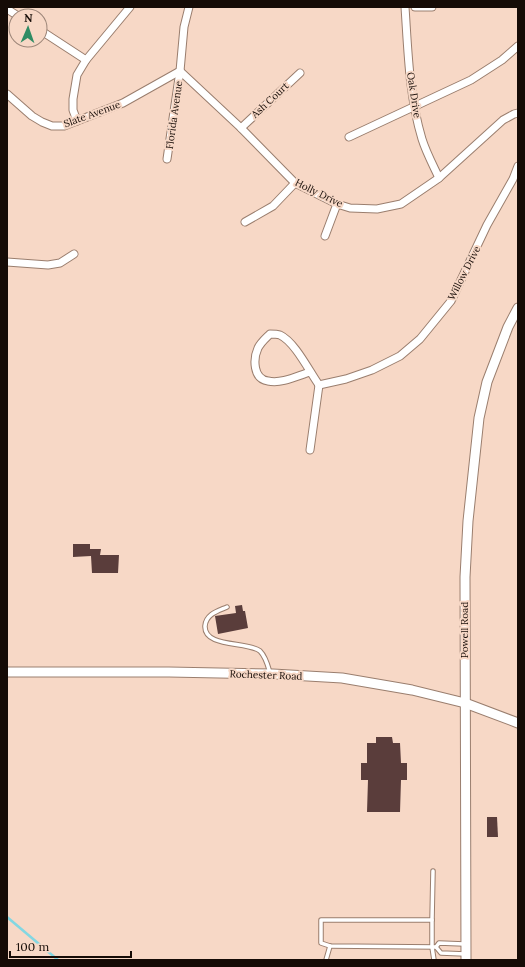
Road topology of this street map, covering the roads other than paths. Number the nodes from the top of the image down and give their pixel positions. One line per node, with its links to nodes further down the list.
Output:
1 (130, 7): 9 (street)
2 (196, 7): 6 (street)
3 (405, 7): 13 (street, Oak Drive)
4 (415, 7): 5 (street)
5 (432, 7)
6 (188, 8): 10 (street, Florida Avenue)
7 (48, 35): 9 (street)
8 (518, 46): 13 (street)
9 (86, 60): 15 (street)
10 (180, 71): 15 (street, Slate Avenue); 16 (street, Holly Drive); 18 (street, Florida Avenue)
11 (300, 73): 16 (street, Ash Court)
12 (7, 94): 15 (street, Slate Avenue)
13 (414, 107): 17 (street); 20 (street, Oak Drive)
14 (518, 113): 20 (street, Holly Drive)
15 (77, 121)
16 (241, 128): 21 (street, Holly Drive)
17 (349, 137)
18 (168, 159)
19 (518, 166): 29 (street, Willow Drive)
20 (439, 178): 22 (street, Holly Drive)
21 (295, 183): 22 (street, Holly Drive); 23 (street)
22 (337, 204): 24 (street)
23 (245, 222)
24 (325, 236)
25 (74, 254): 26 (street)
26 (7, 262)
27 (518, 308): 34 (street, Powell Road)
28 (310, 372): 28 (street); 29 (street)
29 (319, 385): 30 (street)
30 (310, 450)
31 (227, 607): 33 (lane)
32 (7, 672): 33 (street, Rochester Road)
33 (271, 674): 34 (street, Rochester Road)
34 (465, 703): 35 (street, Rochester Road); 38 (street, Powell Road)
35 (518, 723)
36 (433, 871): 37 (lane)
37 (432, 920): 39 (lane); 40 (lane)
38 (466, 944): 40 (lane); 41 (street, Powell Road)
39 (330, 946): 40 (lane); 42 (lane)
40 (434, 947): 41 (lane); 43 (lane)
41 (466, 957)
42 (326, 960)
43 (434, 960)

